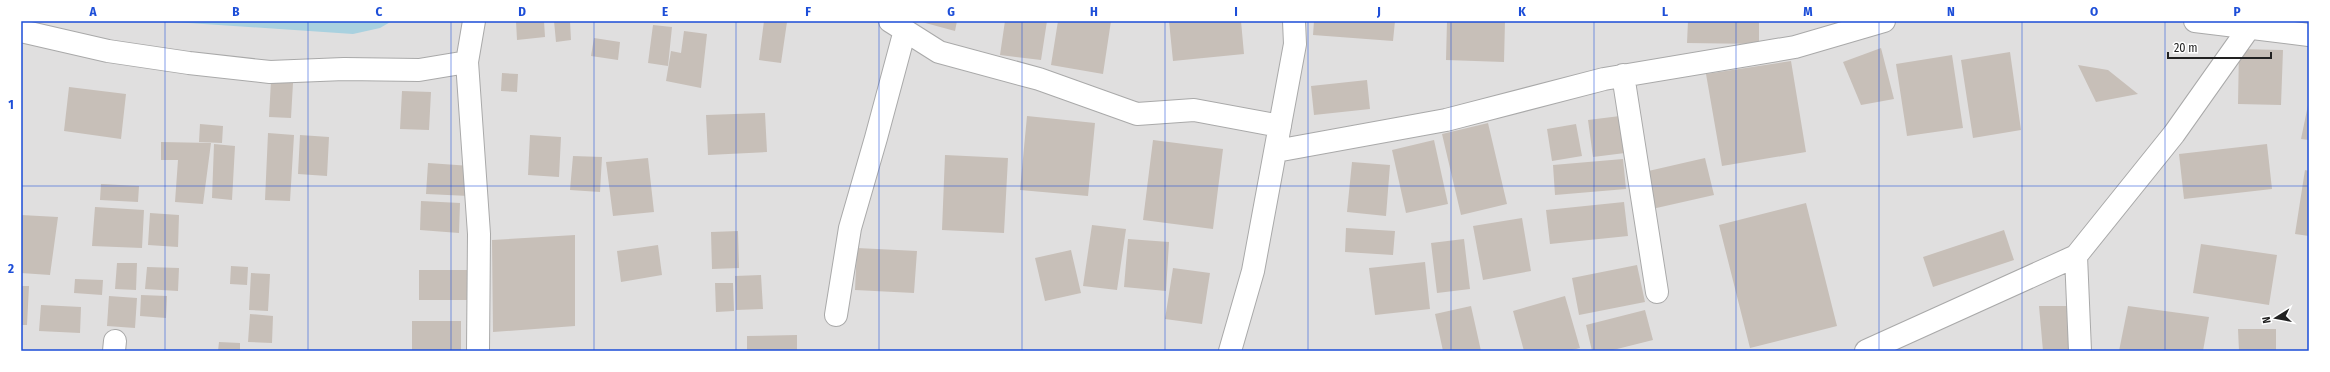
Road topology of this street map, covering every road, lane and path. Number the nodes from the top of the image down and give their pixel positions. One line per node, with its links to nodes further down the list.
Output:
1 (474, 21): 9 (street)
2 (1294, 21): 11 (street)
3 (1884, 21): 10 (street)
4 (2195, 21): 6 (street)
5 (897, 26): 11 (street); 15 (street)
6 (2249, 28): 8 (street); 13 (street)
7 (21, 31): 9 (street)
8 (2309, 35)
9 (467, 62): 16 (street)
10 (1623, 76): 12 (street); 14 (street)
11 (1280, 126): 12 (street)
12 (1276, 151): 17 (street)
13 (2076, 256): 18 (street); 19 (street)
14 (1657, 292)
15 (836, 315)
16 (478, 351)
17 (1230, 351)
18 (1866, 351)
19 (2080, 351)

